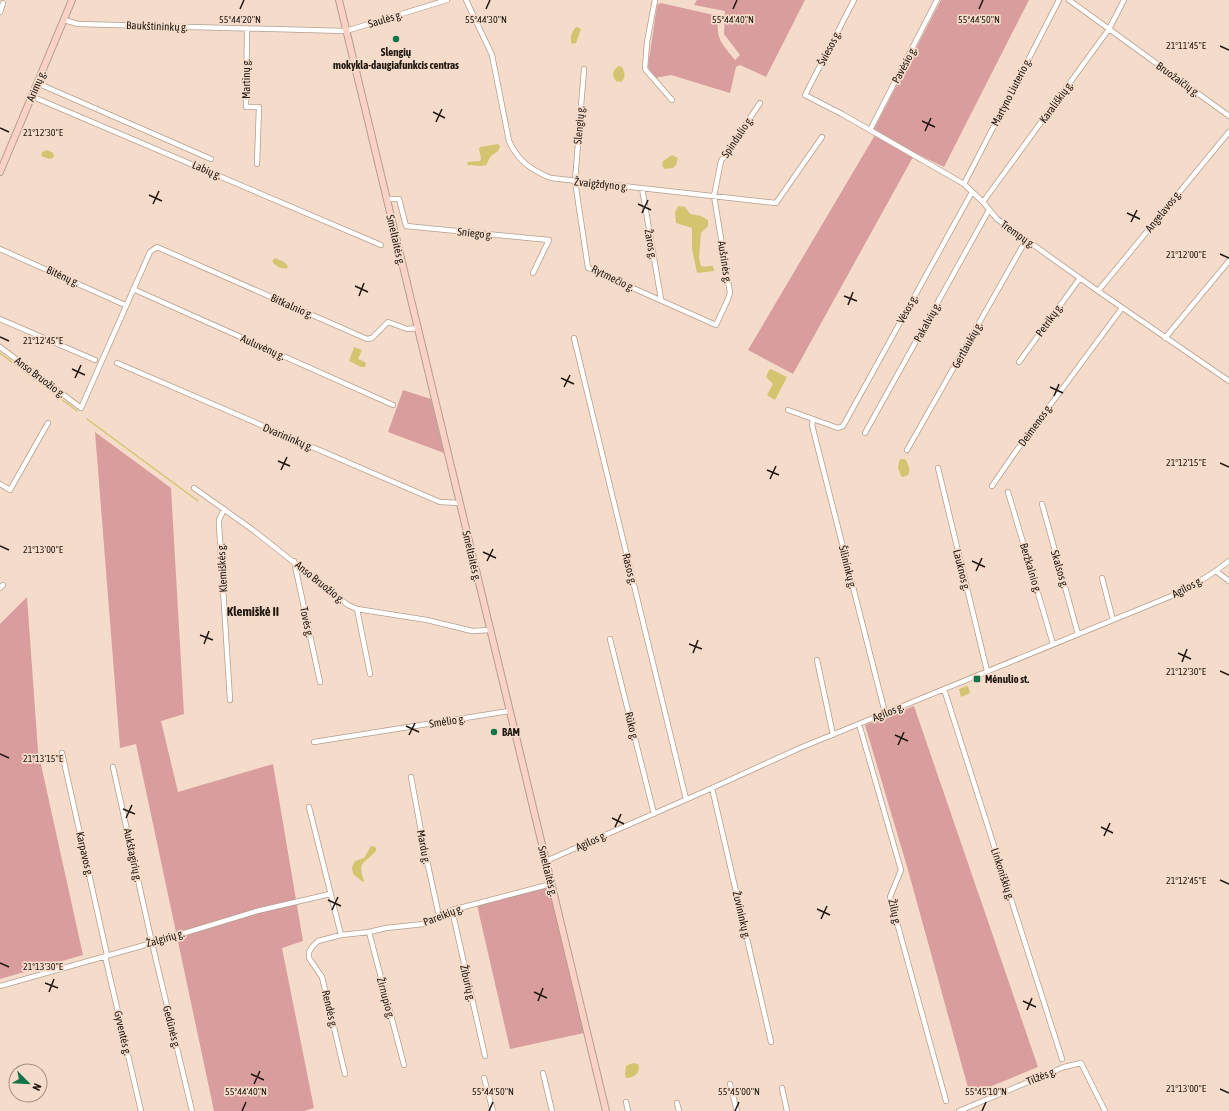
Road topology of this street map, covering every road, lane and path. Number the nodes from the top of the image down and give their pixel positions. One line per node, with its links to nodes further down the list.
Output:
1 (72, 0): 13 (main road, Arimų g.)
2 (339, 0): 16 (main road, Smeltaitės g.)
3 (447, 0): 16 (street, Saulės g.)
4 (466, 0): 30 (street, Žvaigždyno g.)
5 (655, 0): 21 (street)
6 (854, 0): 19 (street, Šviesos g.)
7 (938, 0): 24 (street, Pavėsio g.)
8 (1059, 0): 31 (street, Martyno Liuterio g.)
9 (1069, 0): 15 (street, Bruožaičių g.)
10 (1124, 0): 15 (street, Karališkių g.)
11 (3, 3): 12 (street)
12 (0, 12)
13 (64, 20): 14 (street, Baukštininkų g.); 18 (main road, Arimų g.)
14 (246, 29): 16 (street, Baukštininkų g.); 28 (street, Martinų g.)
15 (1110, 29): 23 (street, Bruožaičių g.); 36 (street, Karališkių g.)
16 (346, 31): 35 (main road, Smeltaitės g.)
17 (584, 69): 30 (street, Slengių g.)
18 (37, 83): 20 (main road, Arimų g.); 27 (street)
19 (805, 95): 24 (street, Trempų g.)
20 (31, 96): 29 (main road, Arimų g.); 39 (street, Labių g.)
21 (672, 100)
22 (760, 103): 34 (street, Spindulio g.)
23 (1229, 116)
24 (870, 130): 31 (street, Trempų g.)
25 (1229, 132): 45 (street, Angelavos g.)
26 (822, 137): 34 (street, Žvaigždyno g.)
27 (211, 159)
28 (257, 164)
29 (0, 172)
30 (574, 182): 32 (street, Žvaigždyno g.); 46 (street, Rytmečio g.)
31 (964, 184): 33 (street, Trempų g.)
32 (642, 188): 34 (street, Žvaigždyno g.); 46 (street, Žaros g.)
33 (972, 192): 36 (street, Trempų g.); 61 (street, Vėsos g.)
34 (714, 196): 50 (street, Aušrinės g.)
35 (386, 199): 42 (street, Sniego g.); 51 (main road, Smeltaitės g.)
36 (983, 202): 37 (street, Trempų g.)
37 (989, 210): 38 (street, Trempų g.); 63 (street, Pakalvių g.)
38 (1026, 240): 43 (street, Trempų g.); 64 (street, Gertlaukių g.)
39 (381, 245)
40 (0, 249): 47 (street, Bitėnų g.)
41 (1229, 261): 53 (street)
42 (533, 273)
43 (1080, 278): 45 (street, Trempų g.); 56 (street, Petrikų g.)
44 (133, 289): 47 (street); 51 (street, Bitkalnio g.); 59 (street, Auluvėnų g.)
45 (1098, 291): 48 (street, Trempų g.)
46 (661, 299): 50 (street, Rytmečio g.)
47 (125, 305): 54 (street, Anso Bruožio g.)
48 (1122, 308): 53 (street, Trempų g.); 67 (street, Deimenos g.)
49 (0, 319): 55 (street)
50 (716, 325)
51 (418, 328): 70 (main road, Smeltaitės g.)
52 (574, 338): 99 (street, Rasos g.)
53 (1165, 338): 58 (street, Trempų g.)
54 (0, 347)
55 (95, 360)
56 (1019, 362)
57 (117, 363): 70 (street, Dvarininkų g.)
58 (1229, 381)
59 (393, 405)
60 (788, 410): 61 (street)
61 (813, 420): 91 (street, Šilininkų g.)
62 (48, 422): 66 (street)
63 (866, 433)
64 (908, 450)
65 (938, 468): 85 (street, Lauknos g.)
66 (0, 484)
67 (992, 486)
68 (194, 488): 72 (street, Anso Bruožio g.)
69 (1008, 492): 83 (street, Beržkalnio g.)
70 (460, 504): 80 (main road, Smeltaitės g.)
71 (1042, 504): 81 (street, Skalsos g.)
72 (224, 509): 74 (street, Anso Bruožio g.); 89 (street, Klemiškės g.)
73 (1229, 560): 75 (street, Agilos g.)
74 (294, 562): 78 (street, Anso Bruožio g.); 87 (street, Tovės g.)
75 (1216, 571): 77 (street); 79 (street, Agilos g.)
76 (1102, 578): 79 (street)
77 (1229, 581)
78 (357, 609): 80 (street, Anso Bruožio g.); 86 (street)
79 (1113, 620): 81 (street, Agilos g.)
80 (490, 630): 90 (main road, Smeltaitės g.)
81 (1078, 634): 83 (street, Agilos g.)
82 (610, 639): 101 (street, Rūko g.)
83 (1054, 644): 85 (street, Agilos g.)
84 (817, 660): 93 (street)
85 (987, 671): 88 (street, Agilos g.)
86 (370, 674)
87 (320, 682)
88 (944, 689): 91 (street, Agilos g.); 115 (street, Linkoniškių g.)
89 (230, 700)
90 (510, 711): 94 (street, Smėlio g.); 102 (main road, Smeltaitės g.)
91 (885, 714): 92 (street, Agilos g.)
92 (859, 724): 93 (street, Agilos g.); 122 (street, Žilių g.)
93 (833, 735): 98 (street, Agilos g.)
94 (314, 742)
95 (62, 753): 111 (street, Karpavos g.)
96 (113, 767): 109 (street, Aukštagirių g.)
97 (411, 777): 106 (street, Mardu g.)
98 (712, 788): 99 (street, Agilos g.); 113 (street, Žuvininkų g.)
99 (686, 799): 101 (street, Agilos g.)
100 (310, 807): 104 (street)
101 (654, 814): 102 (street, Agilos g.)
102 (546, 861): 103 (main road, Smeltaitės g.)
103 (551, 884): 105 (street, Pareikių g.); 129 (main road, Smeltaitės g.)
104 (330, 894): 108 (street); 109 (street, Žalgirių g.)
105 (452, 910): 106 (street, Pareikių g.); 114 (street, Žiburių g.)
106 (439, 916): 107 (street, Pareikių g.)
107 (369, 932): 108 (street, Pareikių g.); 116 (street, Žirnupio g.)
108 (341, 935): 110 (street, Pareikių g.)
109 (152, 943): 111 (street, Žalgirių g.); 126 (street, Gedūnės g.)
110 (312, 947): 118 (street, Rendės g.)
111 (106, 955): 112 (street, Žalgirių g.); 125 (street, Gyventės g.)
112 (0, 986)
113 (771, 1042)
114 (485, 1056)
115 (1062, 1058)
116 (404, 1065)
117 (543, 1073): 128 (street)
118 (345, 1074)
119 (484, 1078): 127 (street)
120 (730, 1084): 132 (street)
121 (782, 1088): 133 (street)
122 (946, 1101)
123 (626, 1102): 130 (street)
124 (677, 1104): 131 (street)
125 (141, 1111)
126 (192, 1111)
127 (492, 1111)
128 (552, 1111)
129 (606, 1111)
130 (628, 1111)
131 (679, 1111)
132 (736, 1111)
133 (788, 1111)
134 (959, 1111): 135 (street, Tilžės g.)
135 (1105, 1111)

